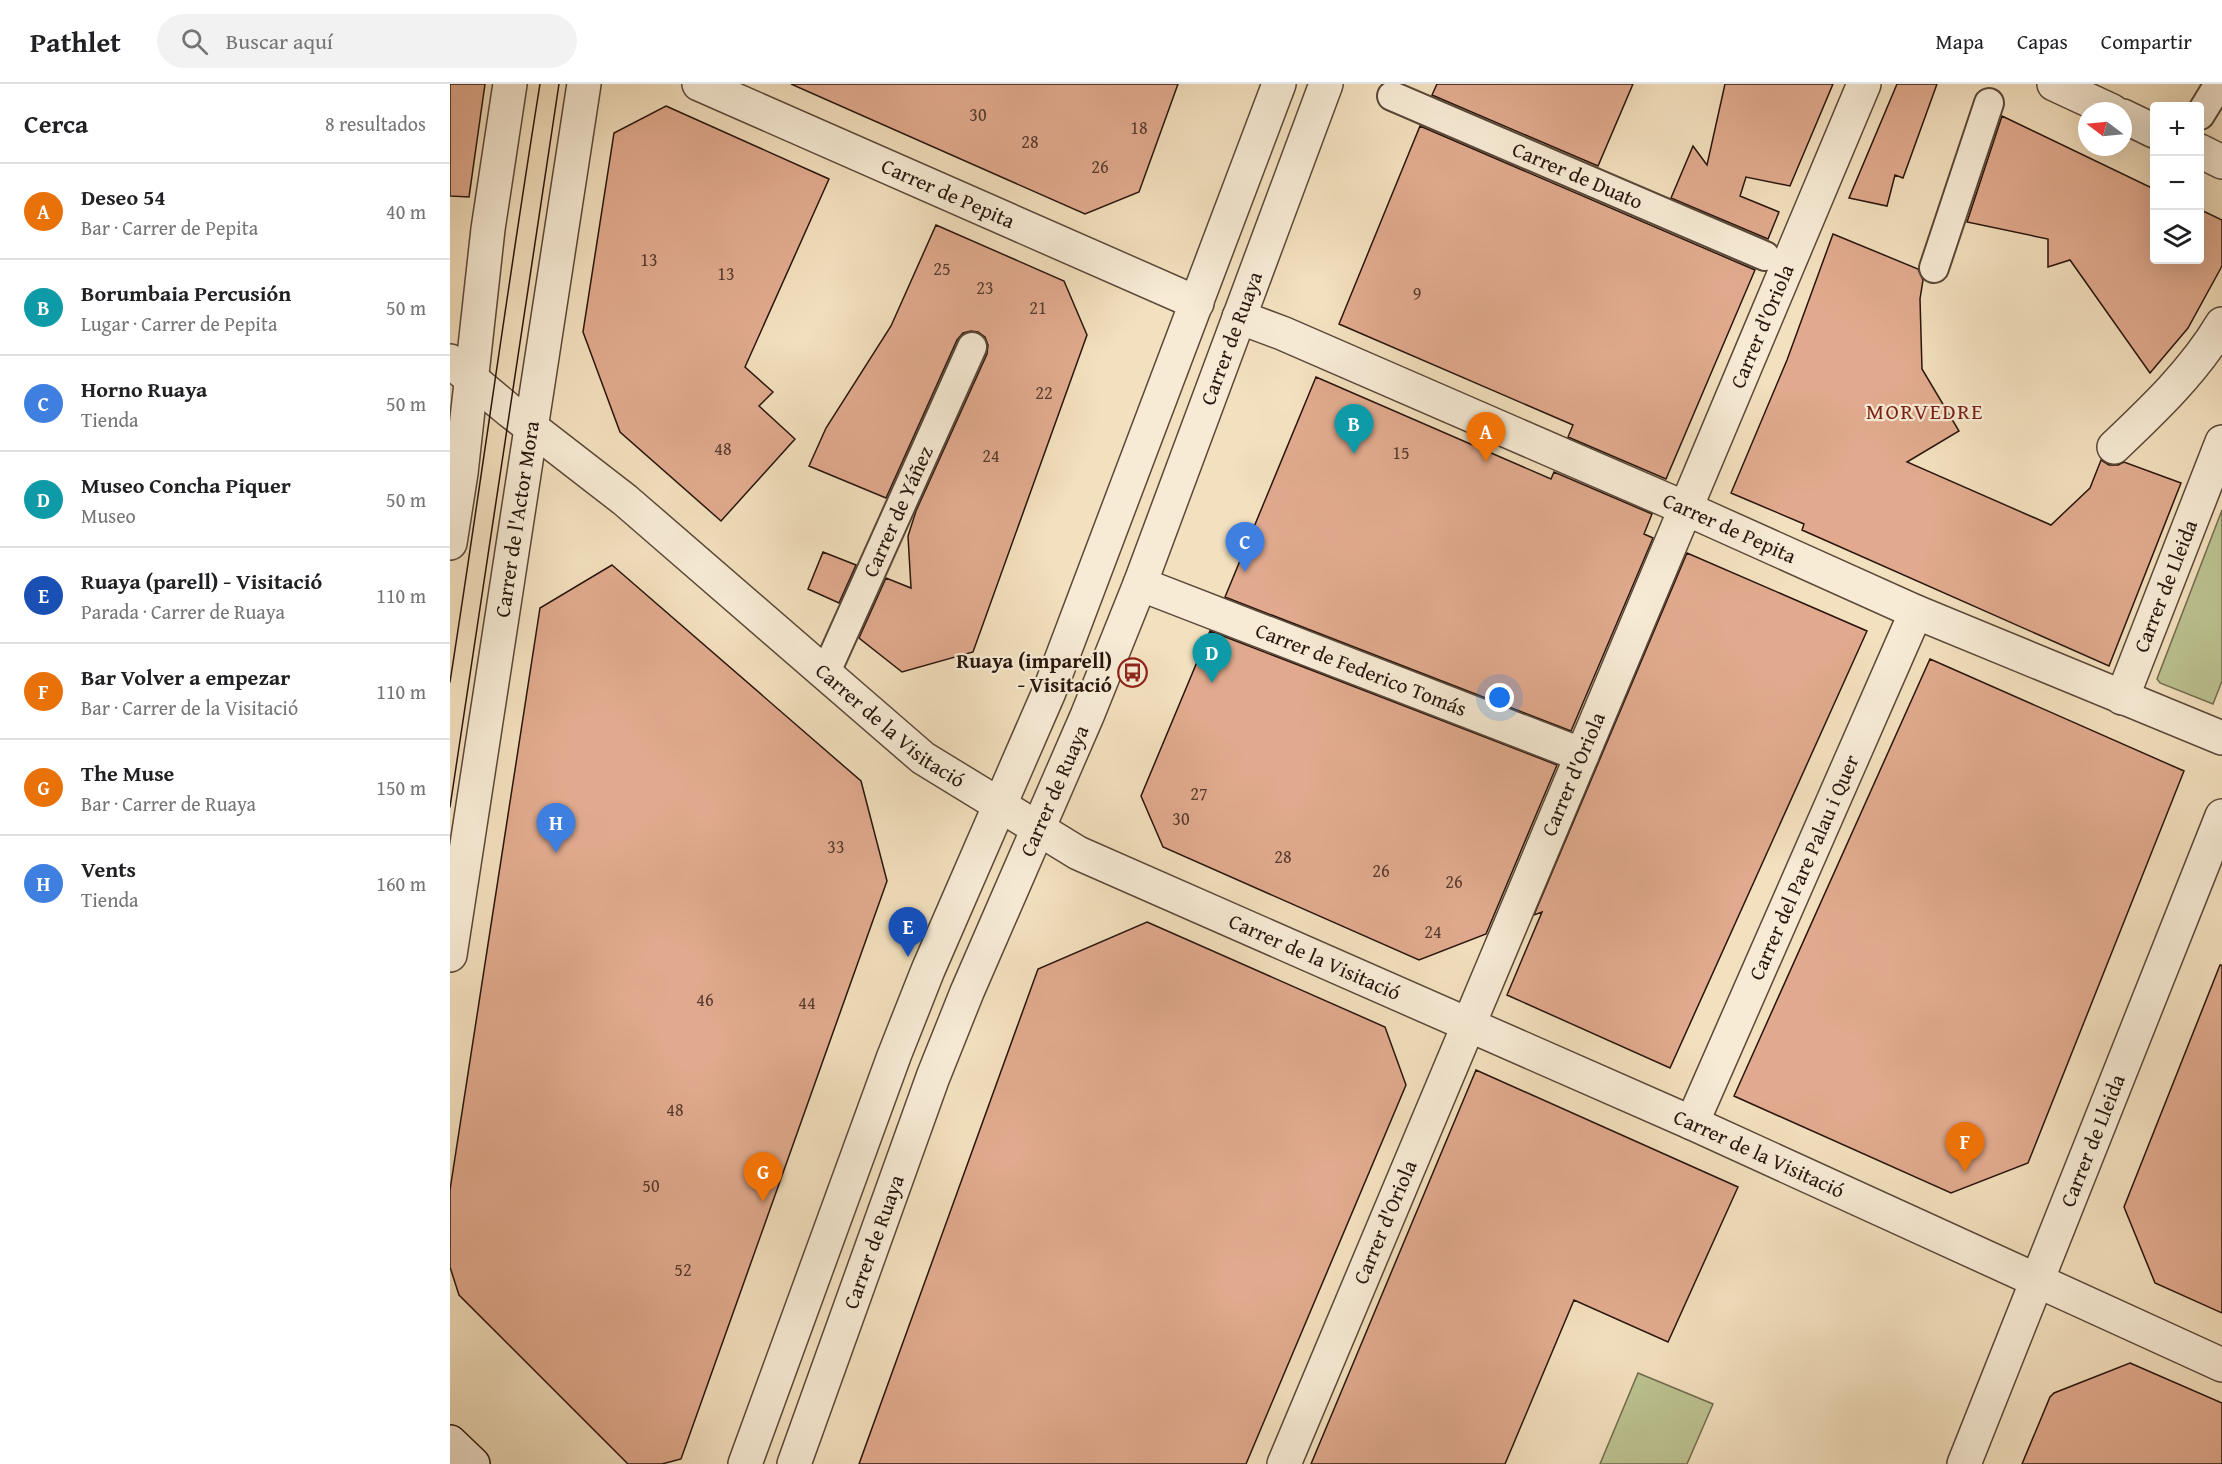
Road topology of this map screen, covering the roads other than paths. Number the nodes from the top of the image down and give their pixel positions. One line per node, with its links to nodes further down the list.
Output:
1 (510, 84): 23 (street)
2 (584, 84): 24 (street, Carrer de l'Actor Mora)
3 (699, 84): 19 (street, Carrer de Pepita)
4 (1279, 84): 19 (street, Carrer de Ruaya)
5 (1326, 84): 20 (street, Carrer de Ruaya)
6 (1864, 84): 27 (street, Carrer d'Oriola)
7 (2054, 84): 10 (street)
8 (2219, 84): 12 (street)
9 (1392, 96): 17 (street, Carrer de Duato)
10 (2093, 102)
11 (1989, 103): 18 (street)
12 (2204, 107)
13 (2132, 120): 14 (street)
14 (2150, 128)
15 (2204, 153): 16 (street)
16 (2222, 162)
17 (1765, 256)
18 (1935, 268)
19 (1197, 303): 35 (street, Carrer de Ruaya)
20 (1239, 317): 27 (street, Carrer de Pepita); 29 (street, Carrer de Ruaya)
21 (2218, 342): 26 (street)
22 (972, 347): 31 (street, Carrer de Yáñez)
23 (461, 369): 24 (street, Carrer de la Visitació); 28 (street)
24 (531, 427): 31 (street, Carrer de la Visitació); 38 (street, Carrer de l'Actor Mora)
25 (2222, 442): 32 (street, Carrer de Lleida)
26 (2114, 447)
27 (1687, 509): 30 (street, Carrer de Pepita); 34 (street, Carrer d'Oriola)
28 (450, 543)
29 (1140, 584): 34 (street, Carrer de Federico Tomás); 37 (street, Carrer de Ruaya)
30 (1916, 612): 32 (street, Carrer de Pepita); 40 (street, Carrer del Pare Palau i Quer)
31 (825, 674): 35 (street, Carrer de la Visitació)
32 (2122, 698): 33 (street, Carrer de Pepita)
33 (2222, 738)
34 (1582, 755): 39 (street, Carrer d'Oriola)
35 (1000, 804): 37 (street, Carrer de la Visitació); 44 (street, Carrer de Ruaya)
36 (2222, 816): 41 (street, Carrer de Lleida)
37 (1038, 828): 39 (street, Carrer de la Visitació); 46 (street, Carrer de Ruaya)
38 (450, 956)
39 (1467, 1024): 40 (street, Carrer de la Visitació); 47 (street, Carrer d'Oriola)
40 (1692, 1123): 41 (street, Carrer de la Visitació)
41 (2037, 1281): 42 (street, Carrer de la Visitació); 48 (street, Carrer de Lleida)
42 (2222, 1365)
43 (450, 1443): 45 (street)
44 (744, 1462)
45 (473, 1464)
46 (795, 1464)
47 (1284, 1464)
48 (1964, 1464)

